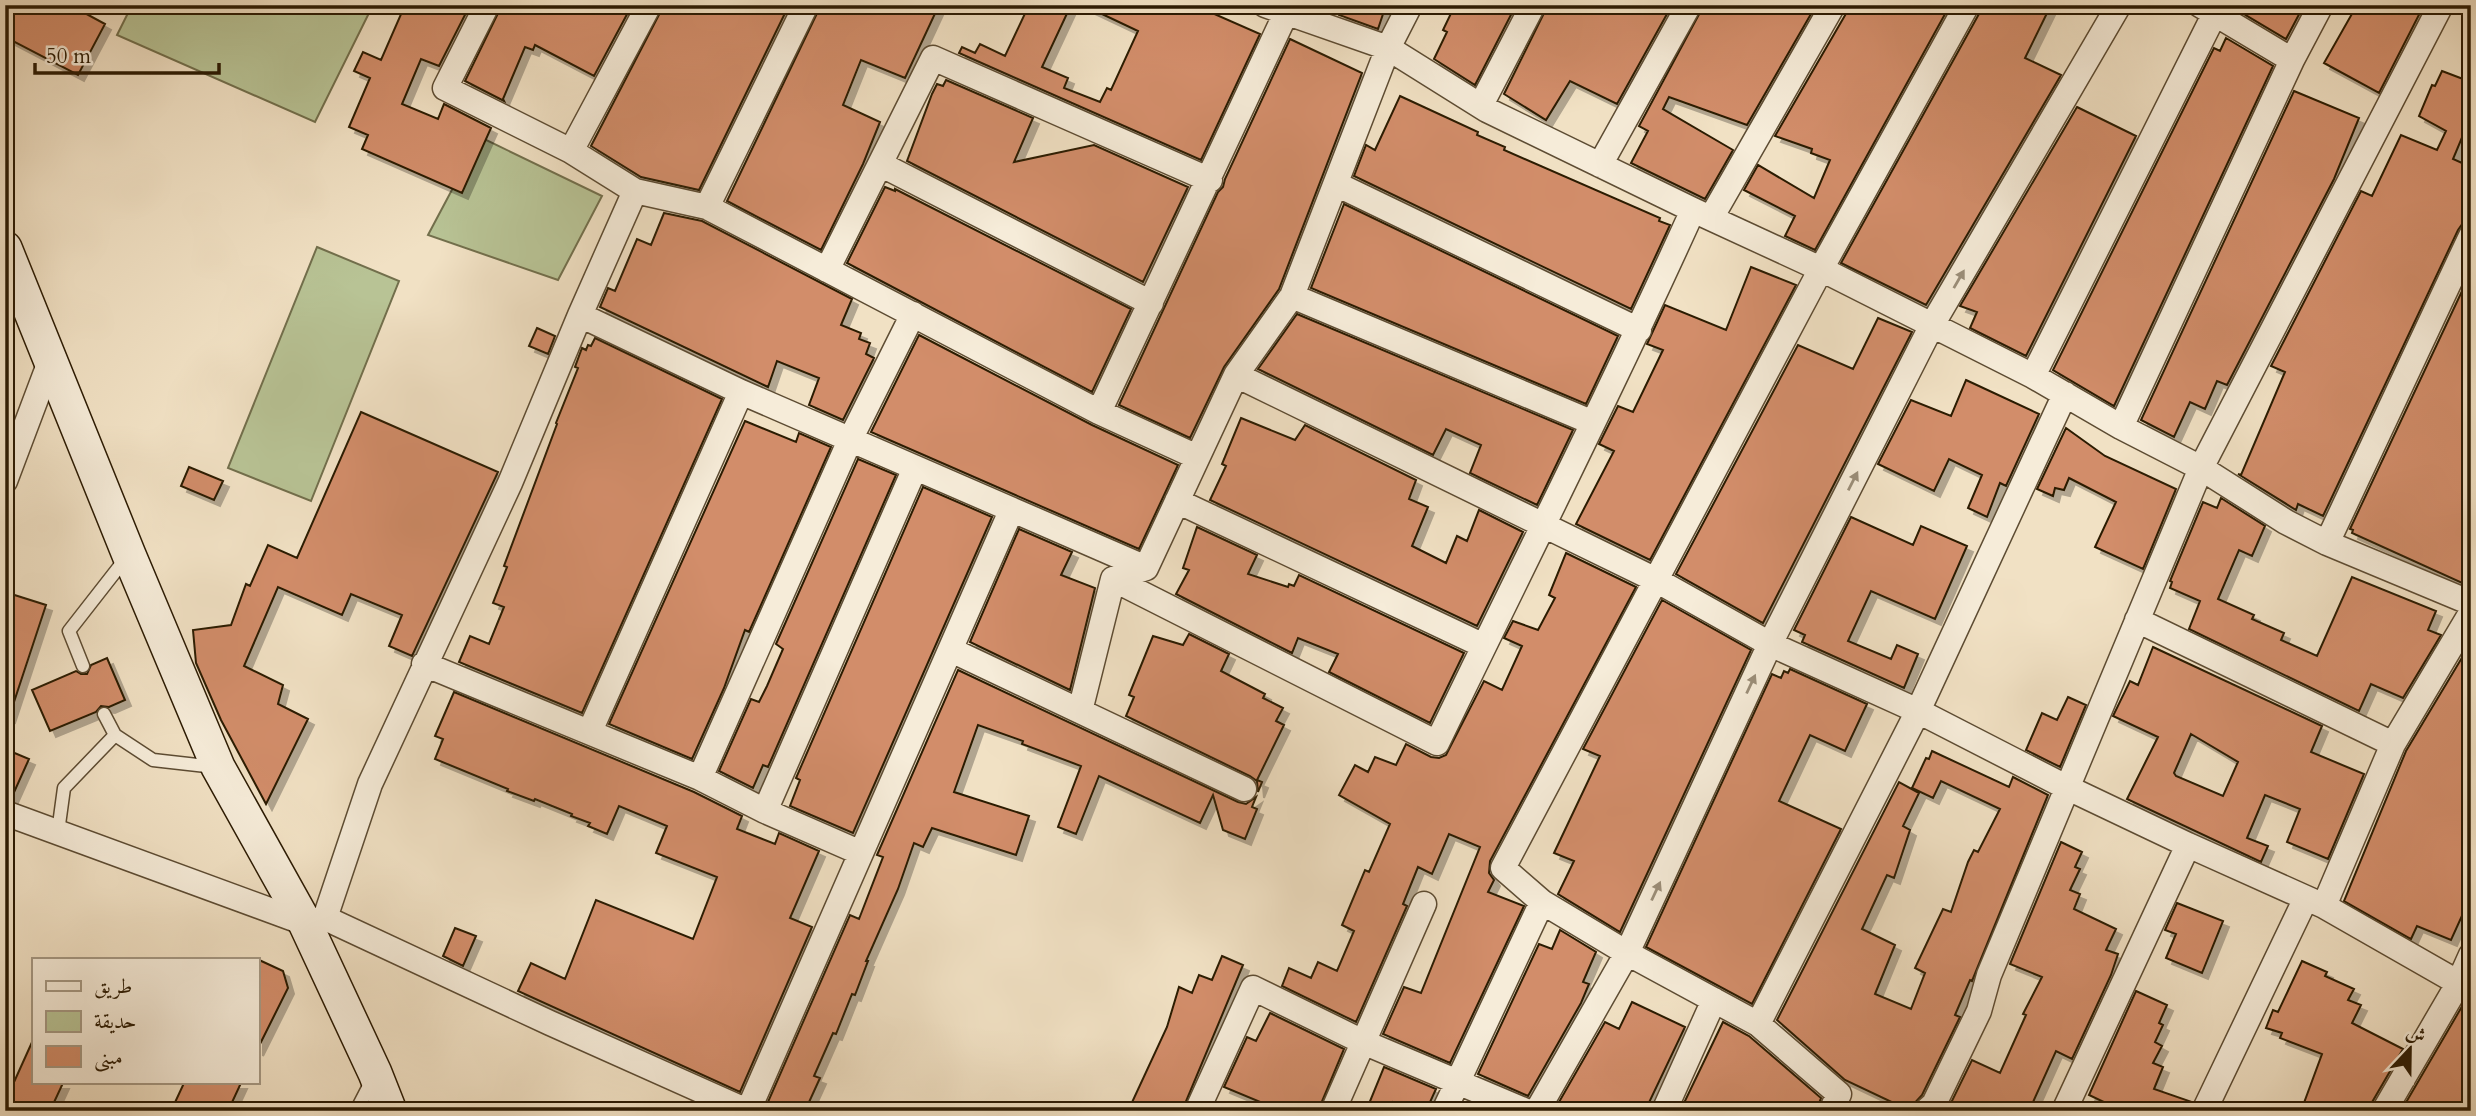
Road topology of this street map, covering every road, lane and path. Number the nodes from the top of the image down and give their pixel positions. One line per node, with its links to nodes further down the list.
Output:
1 (487, 5): 17 (street)
2 (649, 5): 17 (street)
3 (806, 5): 23 (street)
4 (1410, 5): 14 (street)
5 (1533, 5): 16 (street)
6 (1689, 5): 19 (street)
7 (1833, 5): 24 (street)
8 (1966, 5): 27 (street)
9 (2119, 5): 33 (street, one-way to 9)
10 (2320, 5): 15 (street)
11 (2441, 5): 46 (street)
12 (2212, 8): 15 (street); 37 (street)
13 (1275, 9): 14 (street); 20 (street)
14 (1388, 48): 16 (street); 21 (street)
15 (2292, 60): 42 (street)
16 (1481, 105): 19 (street)
17 (571, 151): 22 (street)
18 (880, 164): 20 (street); 28 (street); 30 (street)
19 (1600, 165): 24 (street)
20 (1210, 180): 30 (street)
21 (1336, 184): 29 (street); 34 (street)
22 (635, 191): 23 (street); 32 (street)
23 (707, 207): 28 (street)
24 (1702, 214): 27 (street); 34 (street)
25 (2471, 236): 51 (street)
26 (5, 248): 35 (main road)
27 (1821, 269): 33 (street); 55 (street)
28 (827, 270): 31 (street)
29 (1292, 296): 36 (street); 41 (street)
30 (1151, 303): 40 (street)
31 (913, 314): 40 (street); 43 (street)
32 (580, 315): 38 (street); 62 (street)
33 (1932, 325): 37 (street); 59 (street, one-way to 33)
34 (1639, 330): 41 (street)
35 (51, 359): 47 (street); 52 (main road)
36 (1236, 375): 44 (street); 50 (street)
37 (2033, 376): 39 (street)
38 (741, 392): 43 (street); 67 (street)
39 (2065, 394): 42 (street); 65 (street)
40 (1099, 412): 44 (street)
41 (1591, 422): 50 (street)
42 (2120, 427): 46 (street)
43 (850, 440): 45 (street); 71 (street)
44 (1197, 457): 48 (street)
45 (915, 468): 49 (street); 74 (street)
46 (2201, 468): 51 (street); 58 (street)
47 (5, 481)
48 (1177, 501): 53 (street); 60 (street)
49 (1011, 511): 53 (street); 61 (street)
50 (1542, 524): 55 (street); 60 (street)
51 (2327, 543): 56 (street)
52 (129, 555): 63 (lane); 70 (main road)
53 (1146, 568): 54 (street)
54 (1113, 579): 60 (street); 64 (street)
55 (1656, 580): 59 (street); 79 (street)
56 (2471, 603)
57 (2471, 613): 69 (street)
58 (2137, 620): 69 (street); 72 (street)
59 (1770, 644): 65 (street); 83 (street, one-way to 59)
60 (1484, 646)
61 (951, 650): 64 (street); 78 (street)
62 (424, 664): 67 (street); 82 (street)
63 (83, 666)
64 (1080, 711): 73 (street)
65 (1918, 711): 72 (street); 87 (street)
66 (104, 714): 68 (lane)
67 (590, 731): 71 (street)
68 (115, 735): 70 (lane); 76 (lane)
69 (2393, 744): 80 (street)
70 (218, 767): 82 (main road)
71 (700, 778): 74 (street)
72 (2066, 787): 77 (street); 101 (street)
73 (1244, 789)
74 (765, 811): 78 (street)
75 (8, 821): 76 (street)
76 (58, 832): 82 (street)
77 (2188, 845): 80 (street); 102 (street)
78 (861, 853): 93 (street)
79 (1542, 902): 83 (street); 90 (street)
80 (2315, 902): 85 (street); 103 (street)
81 (1424, 904): 88 (street)
82 (315, 921): 89 (main road); 93 (street)
83 (1628, 953): 86 (street); 98 (street)
84 (2471, 956): 85 (street)
85 (2464, 987): 104 (street)
86 (1714, 1000): 87 (street); 99 (street)
87 (1758, 1024): 100 (street)
88 (1363, 1042): 90 (street); 94 (street); 95 (street)
89 (375, 1073): 91 (lane); 92 (main road)
90 (1457, 1081): 96 (street); 97 (street)
91 (356, 1111)
92 (390, 1111)
93 (748, 1111)
94 (1197, 1111)
95 (1333, 1111)
96 (1444, 1111)
97 (1525, 1111)
98 (1537, 1111)
99 (1664, 1111)
100 (1830, 1111)
101 (1926, 1111)
102 (2064, 1111)
103 (2204, 1111)
104 (2384, 1111)

